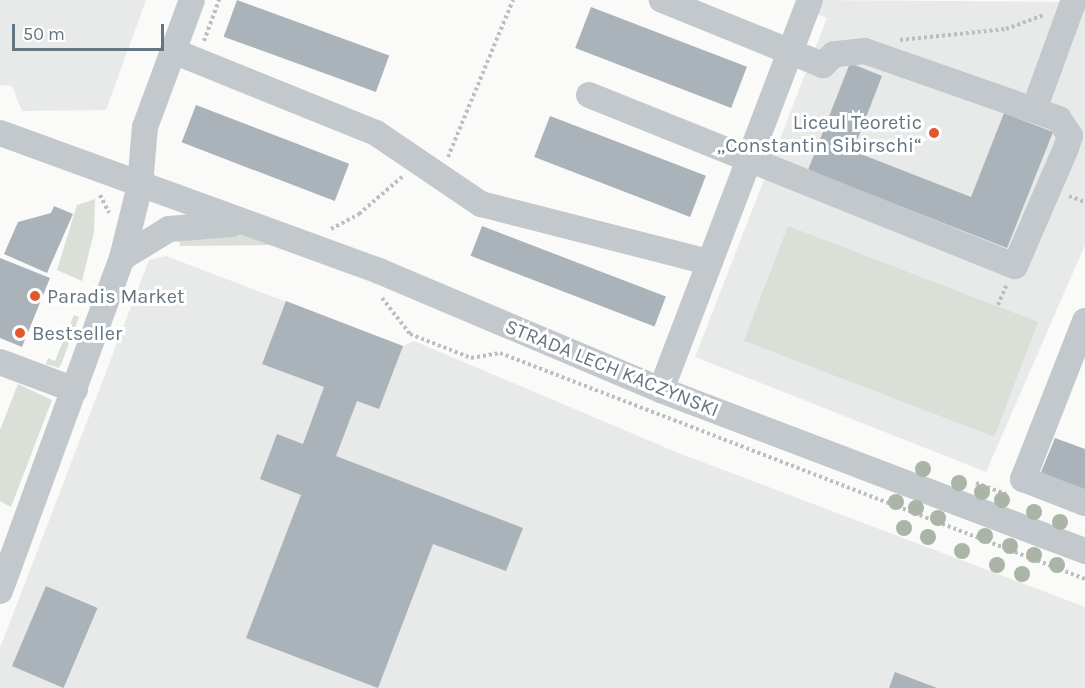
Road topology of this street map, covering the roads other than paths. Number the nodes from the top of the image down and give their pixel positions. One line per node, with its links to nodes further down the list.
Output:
1 (192, 0): 5 (street)
2 (662, 0): 6 (street)
3 (810, 0): 6 (street)
4 (1074, 2): 8 (street)
5 (173, 51): 11 (street); 14 (street)
6 (790, 53): 8 (street); 10 (street)
7 (589, 95): 10 (street)
8 (1035, 107): 10 (street)
9 (0, 133): 11 (street, STRADA LECH KACZYNSKI)
10 (751, 156): 14 (street)
11 (140, 184): 12 (street, STRADA LECH KACZYNSKI); 13 (street)
12 (250, 225): 13 (street); 19 (street, STRADA LECH KACZYNSKI)
13 (122, 258): 18 (street)
14 (709, 262): 19 (street)
15 (1085, 321): 16 (street)
16 (1078, 359): 20 (street)
17 (0, 363): 18 (street)
18 (75, 390): 22 (street)
19 (661, 390): 21 (street, STRADA LECH KACZYNSKI)
20 (1085, 503)
21 (1085, 551)
22 (0, 591)

